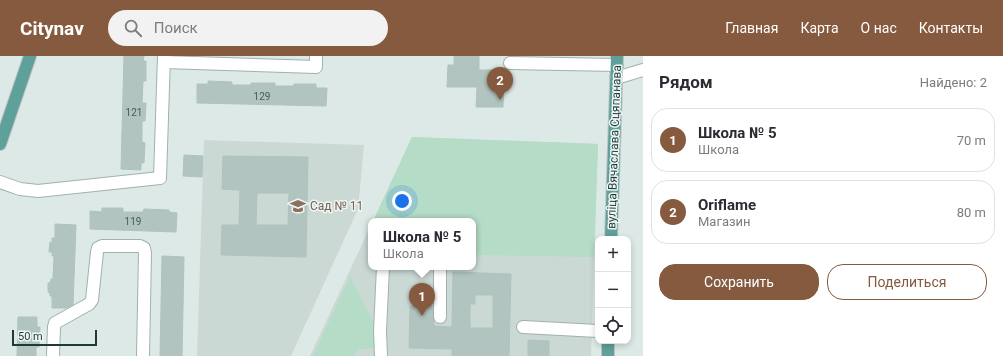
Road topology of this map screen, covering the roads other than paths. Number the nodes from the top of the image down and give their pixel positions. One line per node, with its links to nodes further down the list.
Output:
1 (30, 56): 8 (main road)
2 (316, 56): 3 (lane)
3 (164, 59): 9 (lane)
4 (617, 61): 5 (lane); 7 (main road, вуліца Вячаслава Сцяпанава)
5 (510, 63)
6 (643, 70): 7 (lane)
7 (616, 78): 10 (main road, вуліца Вячаслава Сцяпанава)
8 (0, 144)
9 (0, 182)
10 (611, 236)
11 (383, 270): 19 (lane)
12 (440, 270): 13 (lane)
13 (440, 317)
14 (523, 327): 15 (lane)
15 (595, 331)
16 (608, 344): 20 (main road)
17 (54, 356): 18 (lane)
18 (143, 356)
19 (381, 356)
20 (608, 356)

